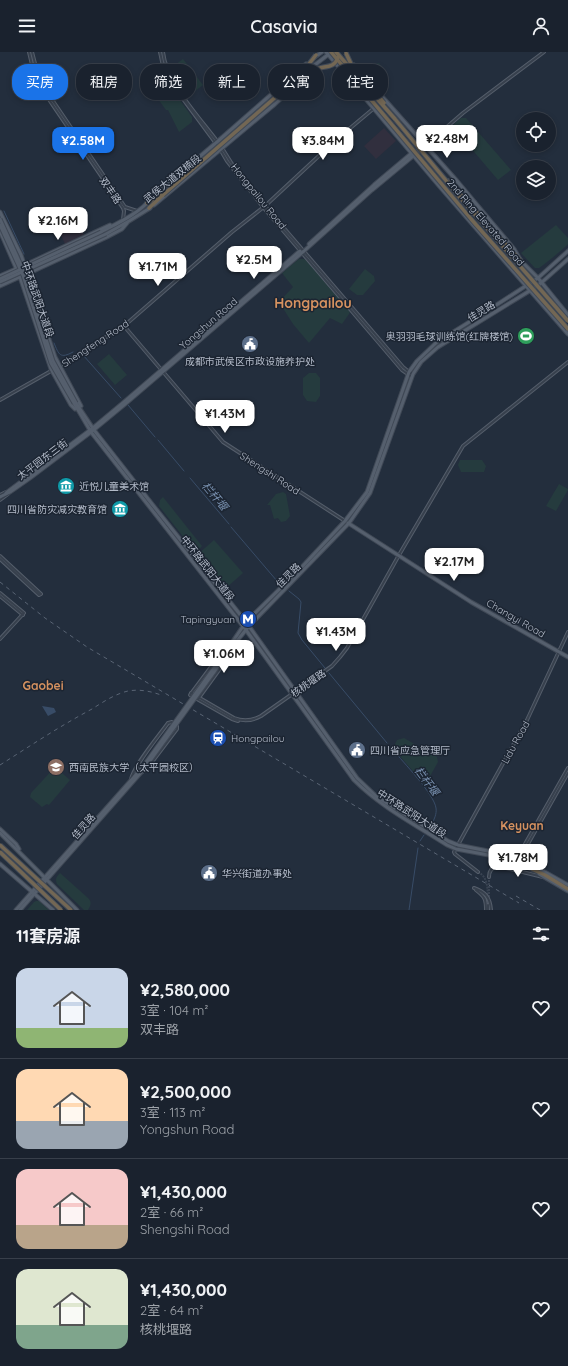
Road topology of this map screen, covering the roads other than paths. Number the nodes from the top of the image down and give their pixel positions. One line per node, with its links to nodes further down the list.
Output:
1 (31, 52): 9 (street)
2 (162, 52): 12 (street, Hongpailou Road)
3 (317, 52): 17 (highway, bridge)
4 (322, 52): 12 (main road, 武侯大道双楠段)
5 (337, 52): 11 (highway, 2nd Ring Elevated Road, bridge); 17 (highway, bridge)
6 (344, 52): 11 (highway, bridge); 13 (main road)
7 (544, 52): 13 (street)
8 (329, 53): 10 (main road); 14 (main road, 武侯大道双楠段); 46 (highway, 2nd Ring Elevated Road, bridge)
9 (52, 101): 21 (street, 双丰路); 24 (street, 双丰路)
10 (374, 108): 15 (main road); 19 (street, Shengfeng Road)
11 (395, 119): 16 (highway, 2nd Ring Elevated Road, bridge)
12 (217, 142): 14 (street, Hongpailou Road); 18 (main road, 武侯大道双楠段)
13 (425, 146): 15 (main road, Yongshun Road); 31 (main road)
14 (221, 149): 19 (street, Hongpailou Road); 20 (main road, 武侯大道双楠段)
15 (413, 154): 28 (main road, Yongshun Road); 40 (main road)
16 (437, 170): 31 (highway, bridge); 44 (highway, 2nd Ring Elevated Road, bridge)
17 (163, 194): 18 (highway); 20 (highway)
18 (147, 203): 21 (main road, 武侯大道双楠段)
19 (264, 206): 28 (street, Hongpailou Road); 45 (street, Shengfeng Road)
20 (149, 208): 25 (main road, 武侯大道双楠段)
21 (137, 211): 24 (main road, 武侯大道双楠段)
22 (0, 212): 32 (main road)
23 (0, 219): 55 (main road, 中环路武阳大道段, bridge)
24 (122, 220): 32 (main road); 38 (main road, 武侯大道双楠段, bridge)
25 (129, 221): 34 (main road); 38 (main road, 武侯大道双楠段, bridge)
26 (0, 225): 55 (main road, 中环路武阳大道段, bridge)
27 (0, 231): 33 (main road)
28 (302, 251): 51 (main road, Yongshun Road); 52 (street, Hongpailou Road)
29 (568, 251): 37 (main road, 佳灵路)
30 (568, 259): 39 (main road, 佳灵路)
31 (522, 261): 37 (main road)
32 (24, 265): 33 (main road); 34 (main road)
33 (17, 268): 35 (main road); 36 (main road)
34 (28, 274): 36 (main road); 49 (main road)
35 (0, 276)
36 (20, 277): 41 (main road); 50 (main road)
37 (538, 278): 39 (main road); 40 (main road, 佳灵路)
38 (0, 280)
39 (541, 283): 42 (main road, 佳灵路); 43 (main road)
40 (526, 285): 42 (main road); 52 (main road, 佳灵路)
41 (0, 286)
42 (531, 290): 47 (main road); 53 (main road, 佳灵路)
43 (568, 314)
44 (568, 322)
45 (124, 326): 49 (street, Shengfeng Road); 51 (street, Shengshi Road)
46 (568, 329)
47 (568, 334)
48 (568, 362): 62 (street, 核桃堰路)
49 (59, 366): 50 (street, Shengfeng Road); 56 (main road)
50 (52, 370): 54 (street, Shengfeng Road); 56 (main road)
51 (162, 371): 57 (main road, Yongshun Road); 61 (street, Shengshi Road)
52 (408, 373): 53 (street, Hongpailou Road); 61 (main road, 佳灵路)
53 (413, 376): 61 (main road, 佳灵路)
54 (0, 400)
55 (75, 403): 56 (main road, 中环路武阳大道段)
56 (82, 414): 57 (main road, 中环路武阳大道段)
57 (92, 430): 58 (main road, 太平园东三街); 66 (main road, 中环路武阳大道段); 67 (main road, 中环路武阳大道段)
58 (10, 491): 59 (main road, 太平园东三街); 60 (street)
59 (0, 496)
60 (0, 500)
61 (347, 522): 62 (main road, Changyi Road); 66 (main road, 佳灵路); 68 (main road, 佳灵路)
62 (399, 555): 73 (main road, Changyi Road); 75 (street, 核桃堰路)
63 (0, 556): 64 (street)
64 (0, 560)
65 (0, 595): 71 (street)
66 (246, 622): 67 (main road, 佳灵路); 68 (main road, 中环路武阳大道段)
67 (243, 626): 69 (main road, 中环路武阳大道段); 72 (main road, 佳灵路)
68 (249, 626): 69 (main road, 佳灵路); 75 (main road, 中环路武阳大道段)
69 (246, 630): 72 (main road, 佳灵路); 75 (main road, 中环路武阳大道段)
70 (568, 632): 73 (street, Lidu Road)
71 (0, 640)
72 (234, 643): 76 (street); 76 (street); 78 (main road, 佳灵路, bridge)
73 (558, 652): 74 (main road, Changyi Road); 84 (street, Lidu Road)
74 (568, 657)
75 (294, 692): 76 (street, 核桃堰路); 84 (main road, 中环路武阳大道段); 85 (main road, 中环路武阳大道段)
76 (198, 699)
77 (568, 768): 88 (street)
78 (142, 770): 80 (main road, 佳灵路); 80 (street); 94 (main road, 佳灵路)
79 (568, 774): 88 (street)
80 (131, 781): 94 (main road, 佳灵路)
81 (0, 829): 87 (main road)
82 (0, 833): 87 (main road)
83 (0, 845): 103 (highway, bridge)
84 (458, 845): 85 (street, Lidu Road); 88 (main road, 中环路武阳大道段)
85 (456, 849): 88 (main road, 中环路武阳大道段); 91 (street)
86 (0, 852): 102 (highway, bridge)
87 (23, 855): 94 (main road)
88 (518, 859): 90 (main road, 中环路武阳大道段); 95 (main road)
89 (0, 864): 97 (main road)
90 (532, 869): 92 (highway)
91 (478, 872)
92 (545, 876): 93 (street); 96 (highway)
93 (489, 877)
94 (46, 879): 97 (main road); 104 (main road)
95 (568, 885)
96 (568, 890)
97 (33, 893): 99 (main road); 100 (main road); 101 (main road)
98 (488, 905): 98 (street); 105 (street)
99 (16, 910)
100 (20, 910)
101 (53, 910)
102 (61, 910)
103 (71, 910)
104 (77, 910)
105 (489, 910)

